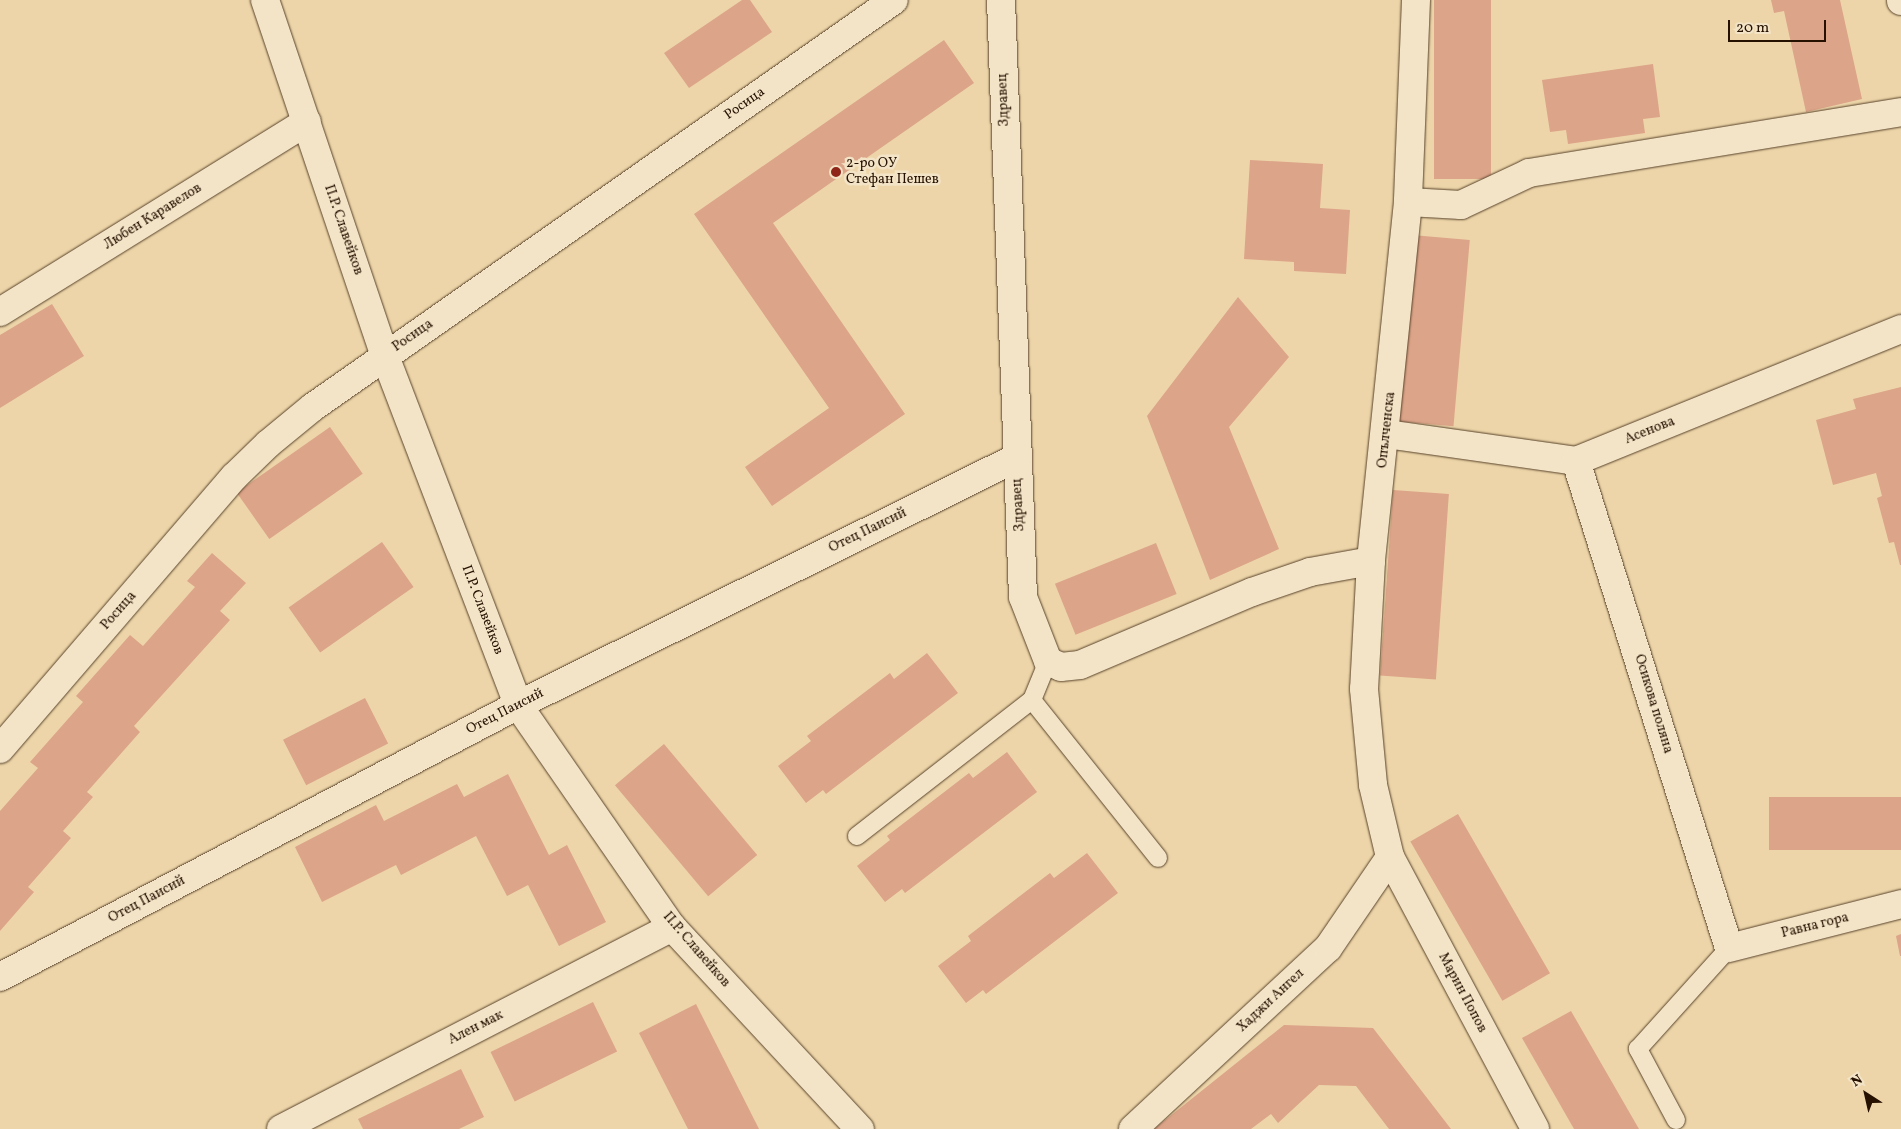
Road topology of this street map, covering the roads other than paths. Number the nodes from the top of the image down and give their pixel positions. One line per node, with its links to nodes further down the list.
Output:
1 (894, 0): 10 (street, Росица)
2 (1001, 0): 12 (street, Здравец)
3 (1416, 0): 7 (street, Опълченска)
4 (276, 7): 6 (street, П.Р. Славейков)
5 (1901, 112): 7 (street)
6 (306, 122): 8 (street, Любен Каравелов); 10 (street, П.Р. Славейков)
7 (1408, 202): 11 (street, Опълченска)
8 (0, 312)
9 (1901, 329): 13 (street, Асенова)
10 (385, 356): 17 (street, П.Р. Славейков); 18 (street, Росица)
11 (1387, 434): 13 (street); 14 (street, Опълченска)
12 (1016, 458): 15 (street, Здравец); 17 (street, Отец Паисий)
13 (1576, 461): 24 (street, Осикова поляна)
14 (1371, 562): 15 (street); 20 (street, Опълченска)
15 (1048, 661): 16 (lane)
16 (1032, 700): 19 (lane); 21 (lane)
17 (518, 705): 23 (street, П.Р. Славейков); 25 (street, Отец Паисий)
18 (0, 749)
19 (857, 836)
20 (1390, 857): 29 (street, Хаджи Ангел); 30 (street, Марин Попов)
21 (1158, 858)
22 (1901, 904): 24 (street, Равна гора)
23 (672, 927): 27 (street, Ален мак); 28 (street, П.Р. Славейков)
24 (1729, 948): 26 (lane)
25 (0, 977)
26 (1676, 1120)
27 (295, 1126)
28 (860, 1129)
29 (1134, 1129)
30 (1535, 1129)

